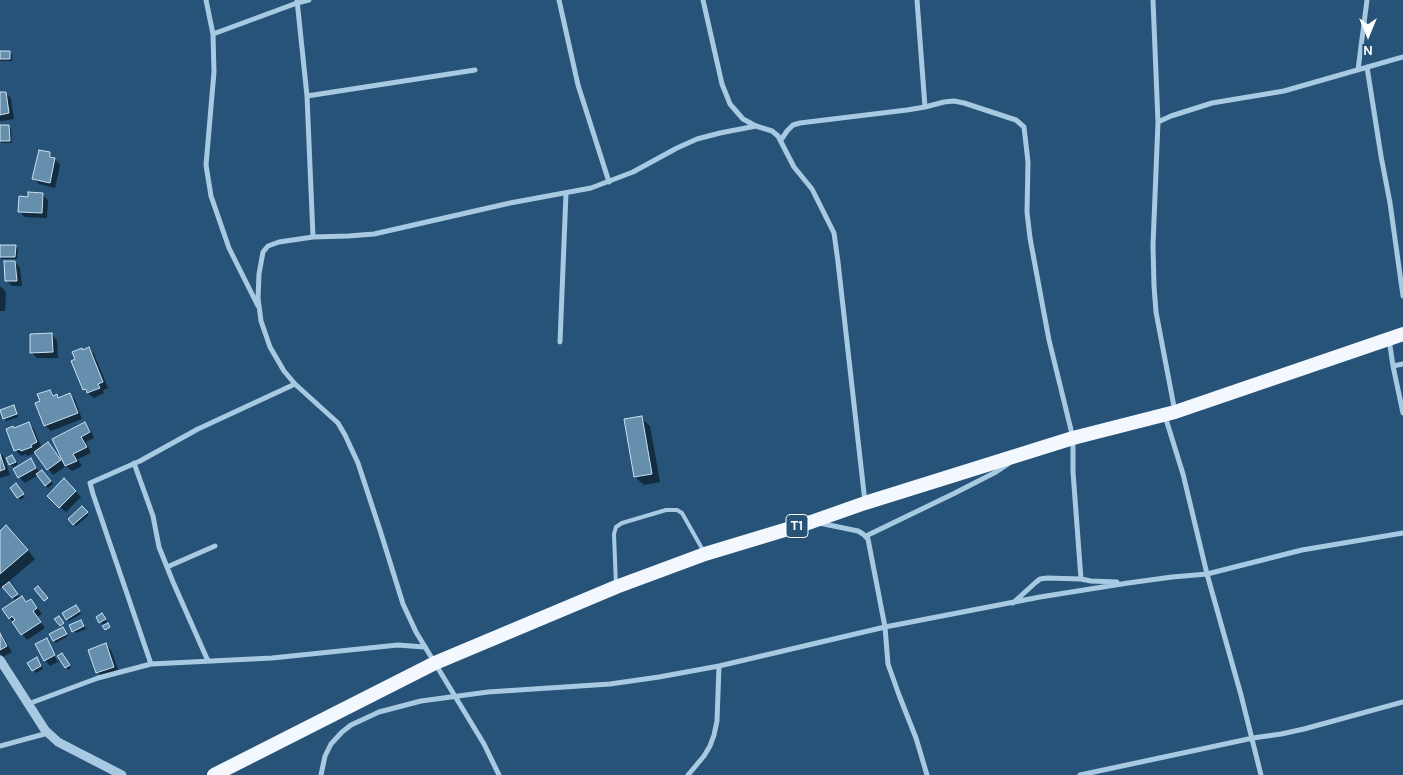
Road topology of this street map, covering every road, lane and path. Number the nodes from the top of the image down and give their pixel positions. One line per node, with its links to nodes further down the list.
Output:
1 (206, 0): 9 (street)
2 (309, 0): 8 (street)
3 (559, 0): 19 (street)
4 (703, 0): 17 (street)
5 (917, 0): 15 (street)
6 (1153, 0): 16 (street)
7 (1367, 0): 13 (street)
8 (297, 2): 9 (street); 14 (street)
9 (213, 34): 23 (street)
10 (1403, 57): 11 (street)
11 (1368, 67): 13 (street); 22 (street)
12 (475, 70): 14 (street)
13 (1358, 70): 16 (street)
14 (307, 96): 21 (street)
15 (925, 106): 18 (street); 32 (street)
16 (1158, 122): 31 (street)
17 (756, 126): 18 (street); 19 (street)
18 (781, 140): 35 (street)
19 (609, 182): 20 (street)
20 (566, 193): 21 (street); 26 (street)
21 (313, 237): 23 (street)
22 (1403, 296)
23 (259, 308): 29 (street)
24 (1403, 334): 25 (highway, T1)
25 (1389, 338): 28 (street); 31 (highway, T1)
26 (560, 342)
27 (1403, 364): 28 (street)
28 (1393, 366): 30 (street)
29 (295, 384): 34 (street); 48 (street)
30 (1403, 413)
31 (1170, 414): 32 (highway, T1); 42 (street)
32 (1073, 438): 33 (highway, T1); 43 (street)
33 (1026, 452): 35 (highway, T1); 38 (street)
34 (134, 463): 41 (street); 52 (street)
35 (865, 503): 36 (highway, T1)
36 (812, 522): 38 (street); 40 (highway, T1)
37 (1403, 534): 42 (street)
38 (866, 536): 47 (street)
39 (215, 546): 41 (street)
40 (705, 554): 45 (highway, T1); 45 (lane)
41 (167, 567): 50 (street)
42 (1207, 574): 44 (street); 58 (street)
43 (1081, 579): 44 (street); 46 (street)
44 (1128, 583): 46 (street)
45 (616, 587): 51 (highway, T1)
46 (1013, 603): 47 (street)
47 (885, 627): 53 (street); 65 (street)
48 (424, 647): 50 (street); 51 (street)
49 (0, 660): 56 (street)
50 (208, 661): 52 (street)
51 (435, 663): 54 (street); 61 (highway, T1)
52 (151, 664): 56 (street)
53 (719, 666): 54 (street); 64 (street)
54 (456, 696): 62 (street); 63 (street)
55 (1403, 702): 58 (street)
56 (28, 704): 57 (street)
57 (49, 733): 59 (street); 60 (street)
58 (1253, 738): 66 (street); 67 (street)
59 (0, 746)
60 (122, 775)
61 (214, 775)
62 (321, 775)
63 (499, 775)
64 (688, 775)
65 (927, 775)
66 (1080, 775)
67 (1261, 775)

